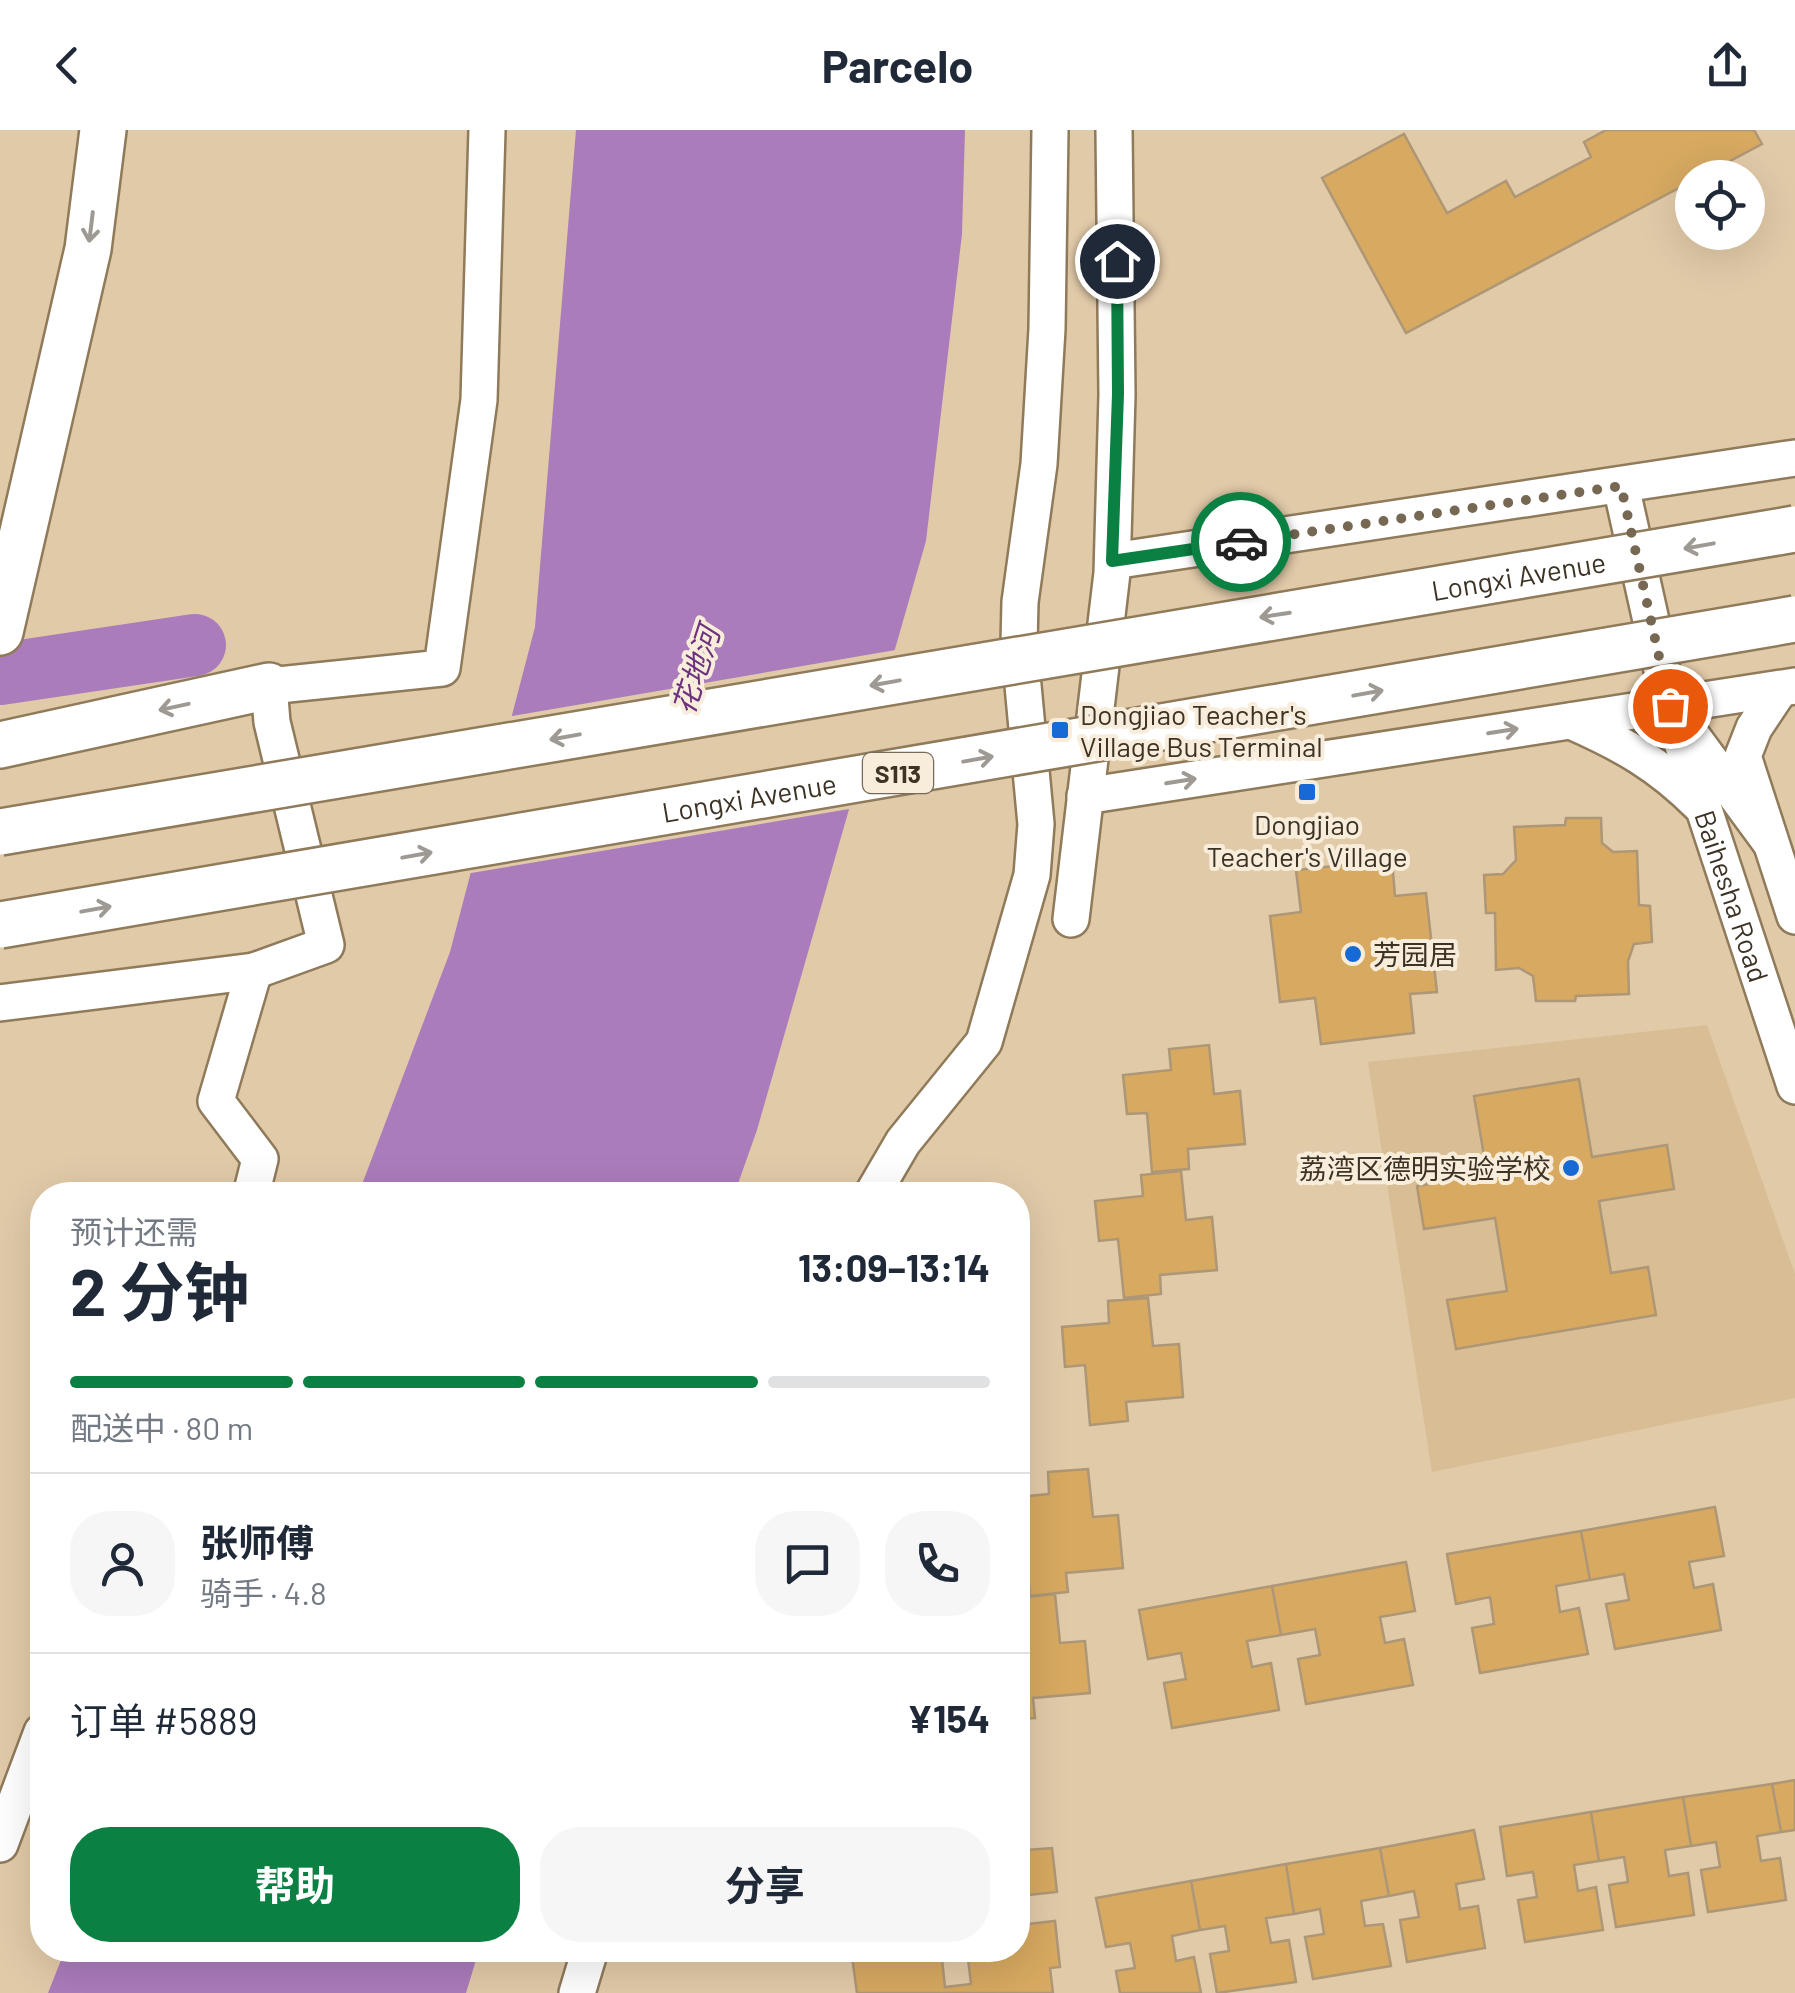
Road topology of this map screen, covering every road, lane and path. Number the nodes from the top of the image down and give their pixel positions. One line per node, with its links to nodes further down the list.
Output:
1 (103, 130): 10 (main road, one-way to 10)
2 (487, 130): 11 (street)
3 (1050, 130): 27 (street)
4 (1114, 130): 8 (street)
5 (1795, 458): 6 (street)
6 (1621, 486): 8 (street); 13 (street, Baihesha Road)
7 (1795, 530): 18 (main road, Longxi Avenue, one-way to 18, bridge)
8 (1112, 561): 16 (street)
9 (1795, 619): 22 (main road, Longxi Avenue / S113, one-way to 9, bridge)
10 (0, 632)
11 (269, 686): 15 (main road, one-way to 15); 23 (street)
12 (1788, 688): 13 (street); 19 (street, Baihesha Road)
13 (1670, 706): 14 (street); 17 (street, Baihesha Road); 19 (street)
14 (1571, 721): 16 (street, one-way to 14); 17 (street)
15 (0, 745)
16 (1085, 796): 21 (street)
17 (1704, 809): 25 (street, Baihesha Road)
18 (0, 832)
19 (1770, 842): 20 (street, Baihesha Road)
20 (1795, 916)
21 (1071, 919)
22 (0, 926)
23 (254, 971): 24 (street); 26 (street)
24 (0, 1003)
25 (1795, 1086)
26 (254, 1182)
27 (880, 1182)
28 (30, 1764): 29 (street)
29 (0, 1844)
30 (586, 1962): 31 (street)
31 (577, 1993)

